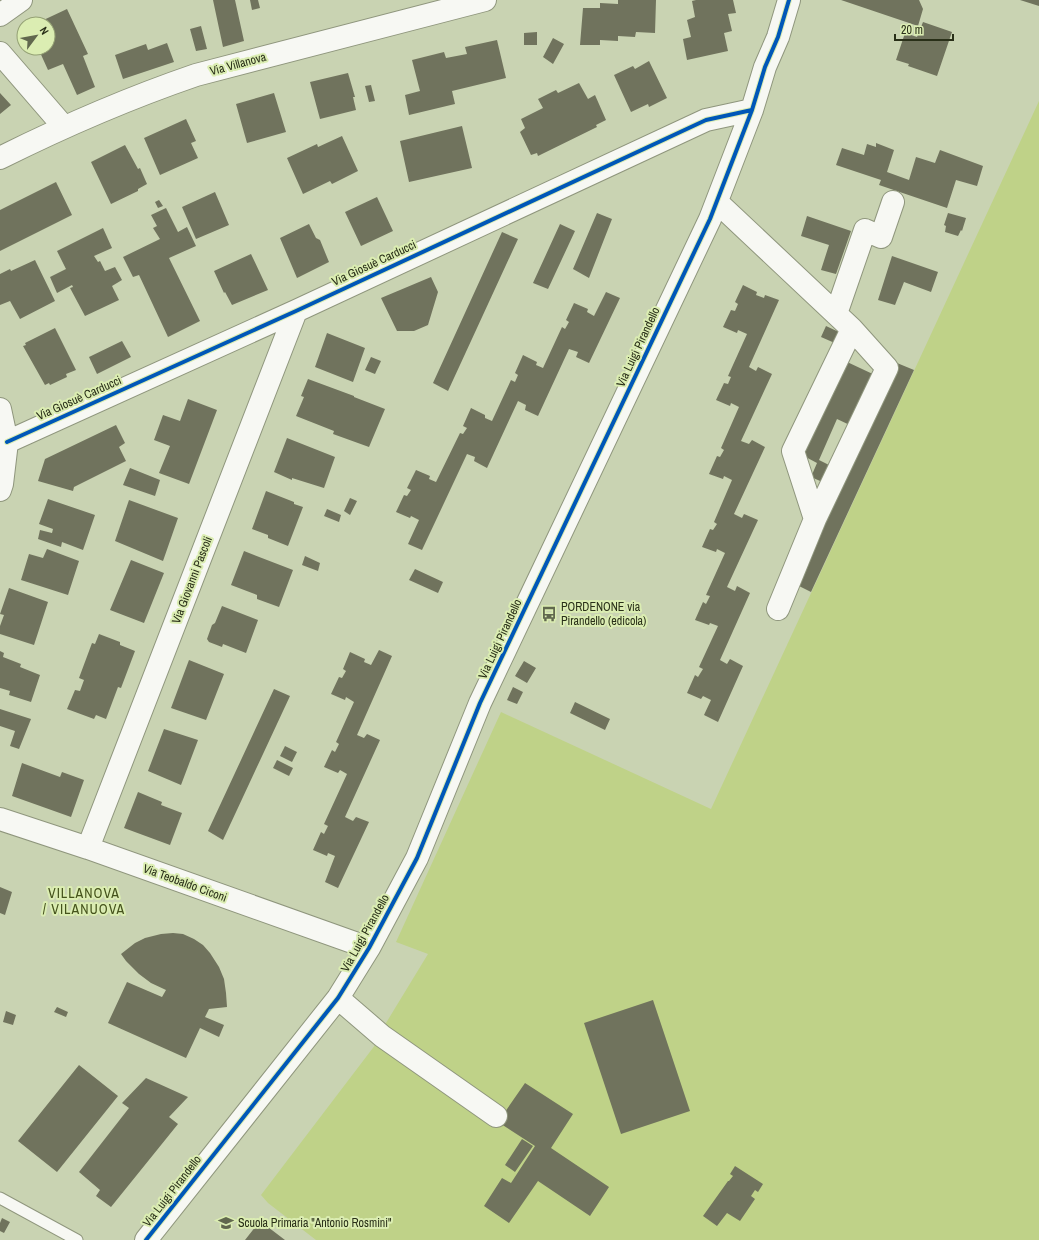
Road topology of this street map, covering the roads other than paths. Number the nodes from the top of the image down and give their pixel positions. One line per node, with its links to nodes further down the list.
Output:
1 (21, 0): 5 (street)
2 (485, 0): 9 (street, Via Villanova)
3 (776, 0): 7 (street, Via Luigi Pirandello)
4 (789, 0): 7 (street, Via Luigi Pirandello)
5 (0, 15)
6 (0, 53): 9 (street)
7 (766, 67): 8 (street, Via Luigi Pirandello)
8 (752, 110): 11 (street, Via Luigi Pirandello); 13 (street, Via Giosuè Carducci)
9 (64, 126): 10 (street, Via Villanova)
10 (0, 158)
11 (717, 202): 14 (street); 23 (street, Via Luigi Pirandello)
12 (893, 202): 14 (street)
13 (296, 311): 17 (street, Via Giosuè Carducci); 22 (street, Via Giovanni Pascoli)
14 (836, 314): 15 (street)
15 (852, 329): 19 (street); 19 (street)
16 (0, 409): 17 (street)
17 (7, 442): 18 (street)
18 (0, 490)
19 (815, 520): 20 (street)
20 (778, 609)
21 (0, 819): 22 (street, Via Teobaldo Ciconi)
22 (88, 848): 23 (street, Via Teobaldo Ciconi)
23 (369, 948): 24 (street, Via Luigi Pirandello)
24 (338, 998): 25 (street); 28 (street, Via Luigi Pirandello)
25 (496, 1116)
26 (0, 1198): 27 (lane)
27 (77, 1240)
28 (146, 1240)

